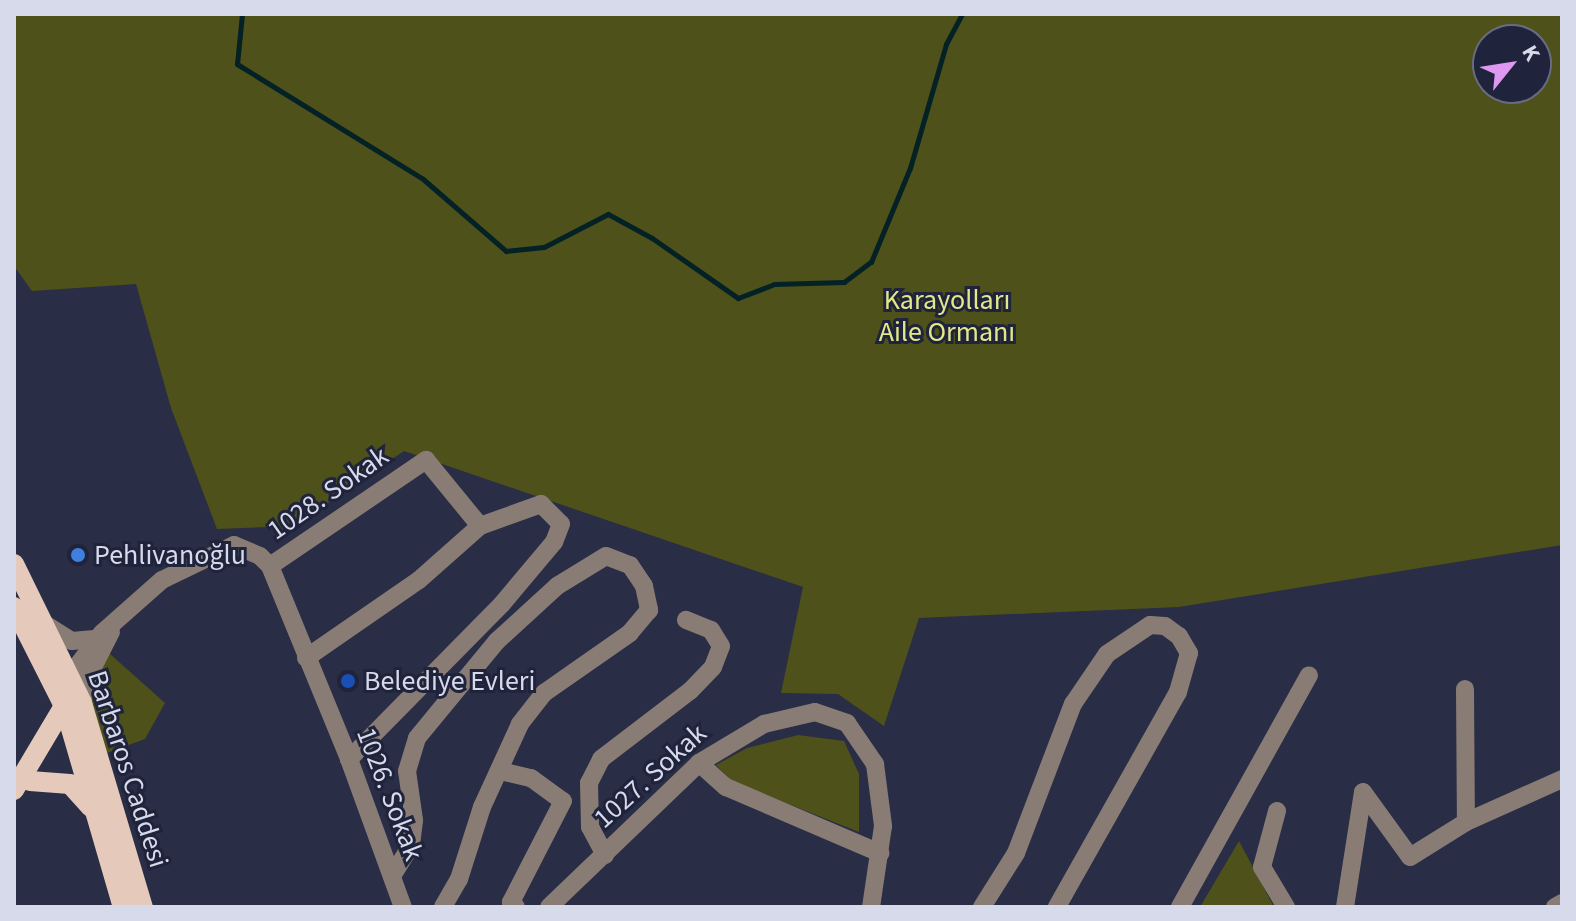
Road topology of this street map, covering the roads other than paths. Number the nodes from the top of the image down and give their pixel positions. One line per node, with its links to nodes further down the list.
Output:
1 (480, 526): 3 (street, 1028. Sokak); 9 (street); 15 (street)
2 (14, 564): 6 (main road, Barbaros Caddesi)
3 (270, 566): 7 (street); 9 (street, 1026. Sokak)
4 (14, 607): 13 (main road, Barbaros Caddesi)
5 (686, 620): 24 (street)
6 (43, 623): 8 (street); 11 (main road, Barbaros Caddesi)
7 (112, 626): 8 (street); 13 (street)
8 (97, 639): 11 (street)
9 (306, 658): 15 (street, 1026. Sokak)
10 (1309, 675): 36 (street)
11 (73, 682): 13 (main road)
12 (1465, 689): 22 (street)
13 (74, 706): 14 (main road, Barbaros Caddesi); 19 (main road); 28 (main road, Barbaros Caddesi)
14 (71, 730): 19 (main road); 21 (main road, Barbaros Caddesi)
15 (349, 759): 25 (street, 1026. Sokak)
16 (699, 763): 23 (street); 23 (street, 1027. Sokak); 24 (street, 1027. Sokak)
17 (500, 771): 25 (street); 30 (street); 31 (street)
18 (1562, 779): 22 (street)
19 (19, 787): 21 (main road)
20 (1277, 811): 37 (street)
21 (95, 813): 27 (main road, Barbaros Caddesi)
22 (1466, 822): 38 (street)
23 (880, 853): 33 (street, 1027. Sokak)
24 (605, 855): 32 (street, 1027. Sokak)
25 (392, 876): 29 (street, 1026. Sokak)
26 (1562, 903): 39 (street)
27 (123, 907)
28 (143, 907)
29 (403, 907)
30 (443, 907)
31 (516, 907)
32 (549, 907)
33 (871, 907)
34 (982, 907): 35 (street)
35 (1057, 907)
36 (1180, 907)
37 (1286, 907)
38 (1345, 907)
39 (1555, 907)

